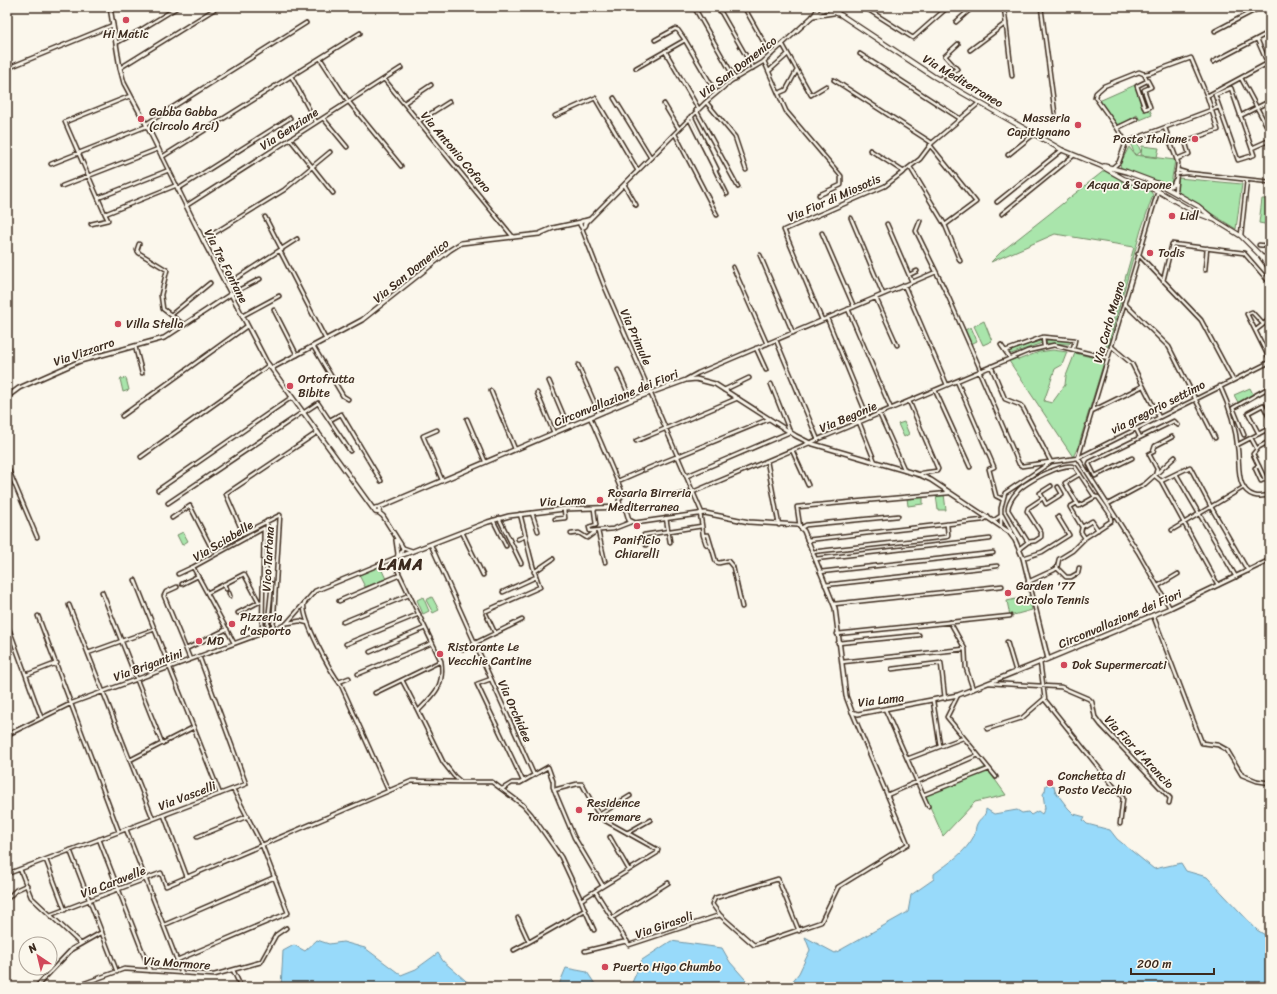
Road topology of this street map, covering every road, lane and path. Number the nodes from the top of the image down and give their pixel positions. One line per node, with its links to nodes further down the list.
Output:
1 (110, 7): 21 (street, Via Tre Fontane)
2 (178, 7): 28 (street)
3 (218, 7): 40 (street)
4 (694, 7): 53 (street)
5 (718, 7): 43 (street)
6 (744, 7): 35 (street)
7 (833, 7): 16 (main road)
8 (864, 7): 9 (street)
9 (948, 7)
10 (973, 7): 18 (street)
11 (1004, 7): 20 (street)
12 (1041, 7): 75 (street)
13 (1261, 7): 22 (street)
14 (824, 8): 15 (main road); 17 (street, Via San Domenico); 17 (street, Via San Domenico)
15 (835, 13): 16 (main road); 17 (street)
16 (841, 15): 54 (main road, Via Mediterraneo)
17 (813, 16): 30 (street, Via San Domenico)
18 (956, 22)
19 (306, 23): 85 (street)
20 (1006, 23): 31 (street); 49 (street)
21 (113, 25): 28 (street, Via Tre Fontane); 52 (street)
22 (1215, 31)
23 (1270, 32): 25 (street)
24 (360, 34): 36 (street)
25 (1257, 39): 38 (street); 39 (street)
26 (655, 40): 27 (street)
27 (685, 40): 32 (street); 59 (street)
28 (116, 43): 40 (street, Via Tre Fontane)
29 (958, 44): 54 (street)
30 (783, 45): 33 (street); 35 (street, Via San Domenico)
31 (970, 50)
32 (665, 52): 42 (street); 73 (street)
33 (788, 54): 44 (street); 46 (street)
34 (860, 54): 81 (street)
35 (771, 55): 37 (street, Via San Domenico)
36 (320, 58): 48 (street); 64 (street)
37 (764, 61): 43 (street, Via San Domenico); 46 (street)
38 (1213, 62)
39 (1269, 63): 45 (street); 51 (street)
40 (120, 68): 61 (street, Via Tre Fontane)
41 (401, 68): 50 (street, Via Genziane)
42 (636, 68)
43 (753, 68): 53 (street, Via San Domenico)
44 (797, 69): 58 (street); 60 (street)
45 (1270, 69)
46 (769, 71): 60 (street)
47 (1144, 74): 56 (street); 62 (street); 86 (street)
48 (291, 76): 84 (street); 105 (street)
49 (1012, 76)
50 (384, 78): 64 (street, Via Genziane); 69 (street, Via Antonio Cofano)
51 (1241, 78): 62 (street); 72 (street)
52 (10, 79)
53 (735, 79): 59 (street, Via San Domenico)
54 (939, 79): 67 (main road, Via Mediterraneo)
55 (834, 80): 95 (street)
56 (1147, 81): 56 (street)
57 (431, 85): 69 (street)
58 (826, 86)
59 (716, 93): 66 (street, Via San Domenico)
60 (779, 93): 139 (street)
61 (130, 96): 85 (street, Via Tre Fontane); 102 (street)
62 (1207, 96): 74 (street)
63 (614, 98): 106 (street)
64 (348, 101): 80 (street, Via Genziane); 110 (street)
65 (448, 102): 83 (street)
66 (706, 102): 73 (street, Via San Domenico); 117 (street)
67 (979, 102): 81 (street, Via Fior di Miosotis); 91 (main road, Via Mediterraneo)
68 (1270, 102): 72 (street)
69 (404, 103): 83 (street, Via Antonio Cofano)
70 (664, 104): 88 (street)
71 (1219, 107): 74 (street); 77 (street); 97 (street)
72 (1258, 108): 77 (street); 89 (street)
73 (697, 109): 78 (street, Via San Domenico); 133 (street)
74 (1210, 111): 87 (street); 107 (street)
75 (1055, 113)
76 (555, 116): 120 (street)
77 (1240, 116): 97 (street)
78 (690, 117): 88 (street, Via San Domenico); 115 (street); 137 (street)
79 (290, 118): 132 (street)
80 (323, 118): 84 (street, Via Genziane); 96 (street)
81 (959, 118): 95 (street, Via Fior di Miosotis)
82 (1136, 119): 86 (street)
83 (419, 121): 159 (street, Via Antonio Cofano)
84 (316, 122): 92 (street, Via Genziane)
85 (146, 125): 98 (street, Via Tre Fontane); 102 (street)
86 (1117, 128): 94 (street)
87 (1165, 128): 94 (street); 107 (street)
88 (679, 129): 90 (street, Via San Domenico)
89 (1270, 132)
90 (674, 134): 106 (street, Via San Domenico); 147 (street)
91 (1034, 134): 100 (main road, Via Mediterraneo); 103 (street)
92 (290, 139): 113 (street); 144 (street, Via Genziane)
93 (1270, 140): 97 (street)
94 (1126, 142): 108 (street)
95 (931, 144): 112 (street, Via Fior di Miosotis); 156 (street)
96 (347, 147)
97 (1252, 148)
98 (158, 149): 105 (street, Via Tre Fontane); 125 (street)
99 (870, 150): 121 (street)
100 (1062, 150): 104 (main road, Via Mediterraneo); 141 (street)
101 (330, 152): 113 (street)
102 (78, 153): 109 (street); 125 (street)
103 (1008, 155)
104 (1073, 156): 111 (main road, Via Mediterraneo); 148 (street)
105 (162, 157): 116 (street, Via Tre Fontane)
106 (650, 158): 120 (street, Via San Domenico)
107 (1177, 159): 119 (street)
108 (1119, 162): 114 (street); 118 (street)
109 (51, 164)
110 (401, 166)
111 (1100, 166): 114 (main road); 127 (main road)
112 (910, 167): 121 (street, Via Fior di Miosotis); 156 (street)
113 (313, 168): 136 (street); 161 (street)
114 (1112, 168): 118 (main road)
115 (718, 169)
116 (169, 170): 132 (street, Via Tre Fontane); 140 (street)
117 (746, 170)
118 (1121, 170): 123 (main road)
119 (1177, 170): 122 (street); 124 (street)
120 (638, 171): 131 (street, Via San Domenico)
121 (904, 172): 197 (street, Via Fior di Miosotis)
122 (1187, 173): 124 (street); 128 (street)
123 (1131, 174): 127 (main road); 134 (main road)
124 (1176, 174): 126 (street)
125 (88, 176): 130 (street); 140 (street)
126 (1176, 179): 134 (street); 138 (street)
127 (1129, 180): 135 (main road)
128 (1247, 180): 129 (street); 158 (street)
129 (1270, 182)
130 (62, 186)
131 (625, 186): 143 (street); 154 (street, Via San Domenico)
132 (177, 187): 144 (street, Via Tre Fontane); 146 (street)
133 (738, 187)
134 (1166, 188): 138 (main road)
135 (1158, 191): 145 (main road); 167 (street, Via Carlo Magno)
136 (333, 194)
137 (727, 194)
138 (1177, 194): 142 (main road)
139 (819, 195)
140 (98, 198): 146 (street)
141 (997, 202)
142 (1194, 204): 145 (main road); 151 (main road)
143 (636, 205)
144 (186, 206): 161 (street, Via Tre Fontane)
145 (1190, 210): 151 (main road)
146 (106, 214): 153 (street)
147 (717, 214)
148 (1002, 214)
149 (265, 217): 166 (street)
150 (851, 218): 186 (street)
151 (1215, 220): 158 (main road)
152 (920, 221): 176 (street)
153 (91, 224)
154 (582, 224): 159 (street, Via San Domenico); 241 (street, Via Primule)
155 (887, 224): 177 (street)
156 (945, 225): 170 (street)
157 (822, 233): 190 (street)
158 (1241, 236): 168 (main road)
159 (514, 237): 204 (street, Via San Domenico)
160 (297, 239): 166 (street)
161 (202, 240): 183 (street, Via Tre Fontane)
162 (139, 244): 193 (street)
163 (1259, 245): 164 (street)
164 (1270, 246)
165 (1207, 248): 174 (street); 179 (street); 181 (street)
166 (281, 250): 183 (street); 204 (street)
167 (1138, 254): 179 (street); 189 (street, Via Carlo Magno)
168 (1260, 255): 171 (main road); 173 (main road)
169 (760, 256): 202 (street)
170 (960, 261)
171 (1270, 264)
172 (733, 268): 206 (street)
173 (1270, 269)
174 (1204, 270)
175 (917, 271): 177 (street)
176 (936, 272): 180 (street); 226 (street)
177 (909, 275): 180 (street)
178 (260, 279): 185 (street)
179 (1163, 281): 230 (street)
180 (912, 282): 184 (street)
181 (1270, 283)
182 (210, 284): 193 (street)
183 (226, 285): 185 (street, Via Tre Fontane)
184 (904, 286): 186 (street); 234 (street)
185 (231, 294): 194 (street, Via Tre Fontane); 199 (street, Via Vizzarro)
186 (883, 294): 188 (street)
187 (279, 296): 194 (street)
188 (876, 298): 190 (street); 207 (street)
189 (1124, 303): 212 (street, Via Carlo Magno); 247 (street)
190 (854, 306): 191 (street)
191 (848, 309): 195 (street); 250 (street)
192 (274, 310): 216 (street)
193 (171, 315): 199 (street)
194 (242, 316): 200 (street, Via Tre Fontane)
195 (827, 318): 197 (street); 258 (street)
196 (1270, 319): 198 (street)
197 (822, 320): 202 (street)
198 (1263, 324): 201 (street); 201 (street)
199 (184, 325): 209 (street, Via Vizzarro)
200 (247, 326): 220 (street, Via Tre Fontane); 255 (street)
201 (1256, 330): 219 (street)
202 (793, 333): 205 (street)
203 (1043, 337): 211 (street); 214 (street); 215 (street)
204 (326, 340): 210 (street, Via San Domenico)
205 (776, 340): 206 (street); 279 (street)
206 (767, 344): 213 (street)
207 (897, 345)
208 (1001, 345): 215 (street)
209 (135, 346): 227 (street); 243 (street, Via Vizzarro)
210 (313, 346): 216 (street, Via San Domenico); 245 (street)
211 (1044, 346): 214 (street); 217 (street, Via Begonie)
212 (1111, 346): 218 (street, Via Carlo Magno); 235 (street)
213 (756, 348): 225 (street); 229 (street)
214 (1073, 349): 218 (street)
215 (1005, 351): 217 (street)
216 (297, 355): 223 (street, Via San Domenico)
217 (1010, 358): 222 (street, Via Begonie)
218 (1108, 358): 251 (street, Via Carlo Magno)
219 (1270, 361): 230 (street, via gregorio settimo)
220 (269, 365): 223 (street, Via Tre Fontane); 289 (street)
221 (578, 366): 253 (street)
222 (992, 366): 226 (street, Via Begonie); 296 (street)
223 (272, 368): 244 (street, Via Tre Fontane)
224 (618, 370): 248 (street)
225 (766, 370)
226 (980, 371): 232 (street, Via Begonie); 296 (street, via gregorio settimo)
227 (142, 372)
228 (749, 378): 238 (street)
229 (686, 380): 238 (street, Circonvallazione dei Fiori); 241 (street, Circonvallazione dei Fiori)
230 (1233, 380): 236 (street, via gregorio settimo)
231 (549, 381): 265 (street)
232 (957, 381): 234 (street, Via Begonie); 325 (street)
233 (771, 384): 272 (street)
234 (947, 385): 239 (street, Via Begonie)
235 (1143, 386): 251 (street); 257 (street)
236 (1220, 386): 247 (street, via gregorio settimo); 283 (street)
237 (1270, 387): 274 (street)
238 (724, 390): 246 (street, Circonvallazione dei Fiori)
239 (936, 390): 249 (street, Via Begonie); 299 (street)
240 (491, 391): 284 (street)
241 (651, 393): 248 (street, Circonvallazione dei Fiori); 266 (street, Via Primule)
242 (537, 394): 271 (street)
243 (7, 397)
244 (292, 397): 252 (street, Via Tre Fontane); 318 (street)
245 (348, 398)
246 (738, 398): 261 (street, Circonvallazione dei Fiori); 266 (street)
247 (1195, 399): 257 (street, via gregorio settimo); 277 (street)
248 (631, 400): 253 (street, Circonvallazione dei Fiori)
249 (909, 401): 250 (street, Via Begonie); 304 (street)
250 (891, 409): 254 (street, Via Begonie)
251 (1092, 411): 291 (street, Via Carlo Magno)
252 (303, 412): 262 (street); 270 (street, Via Tre Fontane); 326 (street)
253 (599, 413): 256 (street, Circonvallazione dei Fiori)
254 (879, 413): 258 (street, Via Begonie); 300 (street)
255 (122, 416)
256 (590, 417): 265 (street, Circonvallazione dei Fiori); 312 (street)
257 (1159, 417): 268 (street, via gregorio settimo)
258 (868, 418): 263 (street, Via Begonie)
259 (1270, 418): 273 (street)
260 (467, 419): 294 (street)
261 (770, 419): 272 (street, Circonvallazione dei Fiori); 288 (street)
262 (330, 420): 287 (street); 311 (street)
263 (859, 422): 279 (street, Via Begonie); 295 (street)
264 (1178, 425): 275 (street)
265 (568, 426): 271 (street, Circonvallazione dei Fiori)
266 (667, 428): 280 (street); 288 (street, Via Primule)
267 (1270, 428): 273 (street)
268 (1136, 429): 275 (street); 291 (street, via gregorio settimo)
269 (437, 430): 310 (street)
270 (319, 432): 333 (street, Via Tre Fontane); 365 (street)
271 (554, 432): 284 (street, Circonvallazione dei Fiori)
272 (790, 432): 282 (street, Circonvallazione dei Fiori); 305 (street)
273 (1259, 434): 278 (street)
274 (1244, 435)
275 (1140, 437): 306 (street)
276 (1172, 437): 307 (street)
277 (1215, 438)
278 (1251, 438): 283 (street); 285 (street)
279 (818, 440): 282 (street, Via Begonie)
280 (636, 441)
281 (1270, 441): 285 (street)
282 (810, 443): 286 (street, Via Begonie); 295 (street, Circonvallazione dei Fiori)
283 (1237, 445): 317 (street)
284 (515, 449): 294 (street, Circonvallazione dei Fiori)
285 (1257, 449): 298 (street)
286 (792, 450): 293 (street, Via Begonie); 314 (street)
287 (350, 451)
288 (678, 456): 305 (street, Via Primule); 312 (street)
289 (141, 457)
290 (1176, 457): 307 (street)
291 (1078, 458): 296 (street, via gregorio settimo); 302 (street)
292 (1132, 458): 306 (street)
293 (767, 461): 319 (street, Via Begonie); 355 (street)
294 (485, 462): 310 (street, Circonvallazione dei Fiori)
295 (875, 462): 300 (street, Circonvallazione dei Fiori)
296 (1051, 462): 325 (street)
297 (7, 466): 369 (street)
298 (1259, 466): 298 (street)
299 (970, 468)
300 (905, 472): 304 (street, Circonvallazione dei Fiori)
301 (1080, 474): 308 (street); 327 (street); 377 (street)
302 (1087, 474): 308 (street); 309 (street)
303 (1176, 474): 313 (street); 330 (street); 339 (street)
304 (920, 475): 320 (street, Circonvallazione dei Fiori)
305 (687, 476): 319 (street, Via Primule)
306 (1095, 476): 309 (street)
307 (1155, 476): 313 (street); 328 (street)
308 (1082, 477): 323 (street)
309 (1091, 479): 328 (street)
310 (442, 480): 334 (street, Circonvallazione dei Fiori)
311 (380, 481)
312 (618, 481): 329 (street)
313 (1161, 481): 352 (street)
314 (808, 485)
315 (1051, 486): 324 (street)
316 (1058, 487): 324 (street)
317 (1244, 487): 321 (street); 330 (street)
318 (158, 490)
319 (693, 492): 322 (street, Via Begonie); 337 (street, Via Primule)
320 (949, 493): 342 (street, Circonvallazione dei Fiori); 357 (street)
321 (1270, 494)
322 (672, 496)
323 (1095, 497): 327 (street); 335 (street)
324 (1043, 498): 377 (street)
325 (1002, 499): 340 (street)
326 (168, 503)
327 (1077, 503): 358 (street)
328 (1108, 504): 335 (street)
329 (621, 507): 332 (street, Via Lama); 351 (street)
330 (1210, 507): 339 (street); 400 (street)
331 (564, 509): 332 (street, Via Lama); 336 (street, Via Lama); 347 (street)
332 (594, 509): 362 (street)
333 (374, 510): 334 (street, Circonvallazione dei Fiori)
334 (378, 510): 373 (street)
335 (1110, 510): 359 (street); 416 (street)
336 (532, 512): 338 (street, Via Lama); 361 (street)
337 (701, 513): 346 (street); 354 (street, Via Primule); 355 (street)
338 (520, 514): 345 (street, Via Lama); 368 (street)
339 (1199, 514): 352 (street); 409 (street)
340 (1002, 515): 350 (street); 356 (street); 375 (street)
341 (898, 516): 357 (street)
342 (988, 517): 350 (street, Circonvallazione dei Fiori); 353 (street)
343 (1058, 517): 390 (street)
344 (172, 518): 365 (street, Vico Tartana)
345 (499, 518): 348 (street, Via Lama); 395 (street)
346 (666, 518): 351 (street); 363 (street)
347 (555, 519)
348 (493, 520): 364 (street, Via Lama); 380 (street)
349 (267, 521): 365 (street, Vico Tartana); 448 (street, Vico Tartana); 450 (street, Via Sciabelle)
350 (993, 521): 356 (street, Circonvallazione dei Fiori)
351 (631, 522): 362 (street)
352 (1184, 523): 360 (street); 417 (street)
353 (947, 524): 374 (street); 386 (street)
354 (702, 526): 363 (street); 367 (street, Via Primule)
355 (780, 526): 357 (street)
356 (1001, 526): 375 (street, Circonvallazione dei Fiori)
357 (801, 527): 374 (street, Via Lama)
358 (1082, 527): 359 (street); 370 (street)
359 (1098, 530): 370 (street)
360 (1172, 530)
361 (538, 531)
362 (596, 531): 366 (street); 394 (street)
363 (668, 531): 376 (street); 378 (street)
364 (462, 532): 379 (street, Via Lama); 406 (street)
365 (243, 533)
366 (571, 534)
367 (703, 535): 382 (street); 382 (street)
368 (526, 536): 371 (street); 401 (street)
369 (37, 537)
370 (1085, 538): 398 (street)
371 (518, 539)
372 (990, 539): 391 (street)
373 (396, 540): 381 (street); 383 (street)
374 (807, 540): 386 (street, Via Lama)
375 (1015, 540): 384 (street, Circonvallazione dei Fiori)
376 (670, 542)
377 (1028, 542): 384 (street)
378 (646, 544)
379 (431, 545): 385 (street, Via Lama); 461 (street, Via Orchidee)
380 (506, 546)
381 (403, 548): 385 (street); 388 (street)
382 (712, 548): 429 (street)
383 (398, 549): 388 (street); 392 (street)
384 (1019, 549): 390 (street, Circonvallazione dei Fiori)
385 (416, 551): 388 (street, Via Lama)
386 (811, 552): 391 (street, Via Lama)
387 (993, 554): 402 (street)
388 (399, 556): 392 (street, Via Brigantini); 405 (street)
389 (553, 558): 401 (street)
390 (1022, 558): 411 (street, Circonvallazione dei Fiori)
391 (815, 559): 402 (street, Via Lama)
392 (390, 560): 426 (street, Via Brigantini)
393 (1270, 560): 400 (street, Circonvallazione dei Fiori)
394 (605, 562)
395 (522, 563)
396 (997, 566): 414 (street)
397 (193, 567): 403 (street); 407 (street, Via Sciabelle); 425 (street, Via Sciabelle)
398 (1057, 568): 399 (street); 411 (street)
399 (1079, 568)
400 (1248, 571): 409 (street, Circonvallazione dei Fiori)
401 (534, 572): 408 (street)
402 (820, 572): 414 (street, Via Lama)
403 (178, 574)
404 (1178, 574): 416 (street)
405 (400, 575): 423 (street); 424 (street)
406 (482, 575)
407 (198, 576): 412 (street); 422 (street, Via Sciabelle)
408 (536, 577): 421 (street); 452 (street)
409 (1236, 577): 417 (street, Circonvallazione dei Fiori)
410 (135, 580): 447 (street)
411 (1028, 582): 471 (street, Circonvallazione dei Fiori)
412 (182, 584)
413 (224, 584): 419 (street); 422 (street); 425 (street)
414 (825, 586): 427 (street, Via Lama)
415 (1002, 586): 427 (street)
416 (1158, 586): 430 (street)
417 (1219, 586): 430 (street, Circonvallazione dei Fiori)
418 (177, 587): 464 (street)
419 (226, 589)
420 (102, 592): 457 (street)
421 (503, 592)
422 (207, 593): 449 (street, Via Sciabelle)
423 (409, 595): 434 (street); 441 (street)
424 (339, 601)
425 (260, 602): 433 (street); 451 (street, Via Sciabelle)
426 (304, 603): 431 (street, Via Brigantini); 432 (street)
427 (833, 604): 453 (street, Via Lama)
428 (69, 605): 468 (street)
429 (742, 606)
430 (1170, 608): 436 (street, Circonvallazione dei Fiori)
431 (299, 609): 432 (street); 435 (street, Via Brigantini)
432 (304, 612): 444 (street)
433 (238, 613)
434 (419, 614): 446 (street); 463 (street)
435 (294, 615): 439 (street); 443 (street, Via Brigantini)
436 (1153, 615): 471 (street, Circonvallazione dei Fiori); 515 (street)
437 (38, 616): 475 (street)
438 (1010, 616): 442 (street)
439 (300, 620): 443 (street); 444 (street)
440 (522, 620): 452 (street)
441 (343, 622)
442 (950, 622): 453 (street); 466 (street)
443 (287, 623): 448 (street, Via Brigantini)
444 (309, 623): 485 (street)
445 (7, 624): 455 (street)
446 (425, 628): 460 (street); 467 (street)
447 (155, 629): 457 (street); 476 (street)
448 (273, 629): 450 (street, Via Brigantini)
449 (227, 630): 459 (street, Via Sciabelle); 464 (street)
450 (267, 631): 451 (street, Via Brigantini)
451 (262, 633): 459 (street, Via Brigantini)
452 (495, 633): 461 (street)
453 (837, 634): 462 (street, Via Lama)
454 (919, 635): 462 (street)
455 (12, 637): 456 (street); 480 (street)
456 (7, 639)
457 (121, 640): 468 (street); 482 (street)
458 (1007, 642): 478 (street)
459 (234, 643): 469 (street, Via Brigantini)
460 (432, 643): 472 (street); 479 (street)
461 (476, 643): 465 (street); 483 (street, Via Orchidee)
462 (838, 643): 473 (street, Via Lama)
463 (346, 644)
464 (186, 649): 470 (street)
465 (463, 649)
466 (965, 649): 473 (street); 488 (street)
467 (370, 652)
468 (88, 653): 489 (street)
469 (198, 656): 470 (street, Via Brigantini); 516 (street, Via Vascelli)
470 (190, 659): 476 (street, Via Brigantini)
471 (1048, 659): 474 (street, Via Lama)
472 (441, 662): 484 (street); 497 (street)
473 (841, 662): 498 (street, Via Lama)
474 (1040, 662): 478 (street, Via Lama); 487 (street)
475 (57, 664): 480 (street); 495 (street)
476 (170, 667): 482 (street, Via Brigantini); 500 (street)
477 (892, 669): 492 (street)
478 (1016, 672): 486 (street, Via Lama)
479 (358, 674)
480 (26, 675): 499 (street)
481 (348, 678): 485 (street)
482 (136, 679): 489 (street, Via Brigantini); 504 (street)
483 (491, 679): 510 (street, Via Orchidee); 512 (street)
484 (402, 680): 490 (street); 497 (street)
485 (339, 682): 518 (street)
486 (988, 683): 487 (street, Via Fior d'Arancio); 488 (street, Via Lama)
487 (1043, 686): 493 (street); 524 (street, Via Fior d'Arancio)
488 (973, 689): 491 (street, Via Lama)
489 (104, 691): 495 (street, Via Brigantini); 508 (street)
490 (375, 693)
491 (958, 695): 492 (street, Via Lama); 503 (street)
492 (945, 699): 494 (street, Via Lama)
493 (1044, 699): 501 (street); 531 (street)
494 (933, 701): 496 (street, Via Lama); 505 (street)
495 (72, 703): 499 (street, Via Brigantini); 533 (street)
496 (885, 710): 498 (street, Via Lama); 507 (street)
497 (418, 711): 513 (street)
498 (852, 712): 521 (street)
499 (42, 716): 502 (street, Via Brigantini)
500 (194, 727): 504 (street); 520 (street)
501 (987, 729)
502 (7, 735)
503 (963, 738): 505 (street); 506 (street)
504 (162, 743): 508 (street)
505 (940, 746): 507 (street)
506 (978, 755): 509 (street); 514 (street)
507 (907, 759): 514 (street)
508 (130, 760): 529 (street)
509 (989, 769): 511 (street); 522 (street)
510 (534, 775): 512 (street); 519 (street)
511 (996, 778)
512 (523, 781): 517 (street)
513 (462, 782): 517 (street); 518 (street, Via Caravelle)
514 (917, 782): 521 (street); 522 (street)
515 (1270, 783)
516 (233, 788): 520 (street, Via Vascelli); 528 (street)
517 (502, 789): 553 (street)
518 (388, 790): 538 (street, Via Caravelle)
519 (554, 790): 527 (street); 549 (street)
520 (220, 794): 526 (street, Via Vascelli)
521 (887, 795): 564 (street)
522 (923, 795): 525 (street)
523 (630, 796): 527 (street)
524 (1169, 802)
525 (928, 806)
526 (164, 815): 529 (street, Via Vascelli); 544 (street)
527 (599, 815): 534 (street)
528 (248, 816): 535 (street); 538 (street)
529 (153, 819): 532 (street, Via Vascelli)
530 (650, 820): 534 (street)
531 (1120, 824)
532 (126, 829): 533 (street, Via Vascelli); 546 (street)
533 (119, 832): 537 (street, Via Vascelli)
534 (627, 834): 542 (street)
535 (197, 837)
536 (610, 837): 542 (street)
537 (99, 839): 539 (street, Via Vascelli); 550 (street)
538 (262, 845): 544 (street, Via Caravelle); 545 (street)
539 (70, 850): 540 (street, Via Vascelli); 554 (street)
540 (46, 860): 541 (street, Via Vascelli); 555 (street)
541 (20, 869): 543 (street, Via Vascelli); 548 (street)
542 (629, 870): 549 (street)
543 (7, 874)
544 (187, 877): 546 (street, Via Caravelle)
545 (275, 877): 561 (street); 571 (street)
546 (146, 879): 550 (street, Via Caravelle); 561 (street)
547 (668, 883): 560 (street)
548 (27, 885): 552 (street); 557 (street)
549 (603, 886): 551 (street)
550 (119, 890): 554 (street, Via Caravelle); 573 (street)
551 (596, 891): 553 (street); 560 (street, Via Girasoli)
552 (7, 899)
553 (581, 900): 556 (street)
554 (90, 901): 555 (street, Via Caravelle); 565 (street)
555 (65, 910): 557 (street, Via Caravelle)
556 (585, 910): 563 (street); 567 (street)
557 (50, 915): 568 (street)
558 (720, 915): 564 (street); 564 (street); 566 (street, Via Girasoli)
559 (518, 918): 567 (street)
560 (612, 918): 566 (street, Via Girasoli)
561 (164, 925): 571 (street)
562 (286, 928): 572 (street, Via Mormore)
563 (594, 930)
564 (799, 931)
565 (102, 932): 568 (street); 574 (street)
566 (627, 941): 570 (street)
567 (530, 942): 569 (street)
568 (81, 944): 576 (street)
569 (514, 950)
570 (585, 951)
571 (177, 960): 575 (street)
572 (233, 970): 575 (street, Via Mormore); 578 (street)
573 (150, 971): 574 (street, Via Mormore); 575 (street, Via Mormore)
574 (117, 972): 577 (street, Via Mormore)
575 (182, 973)
576 (36, 987)
577 (74, 987)
578 (241, 987)

